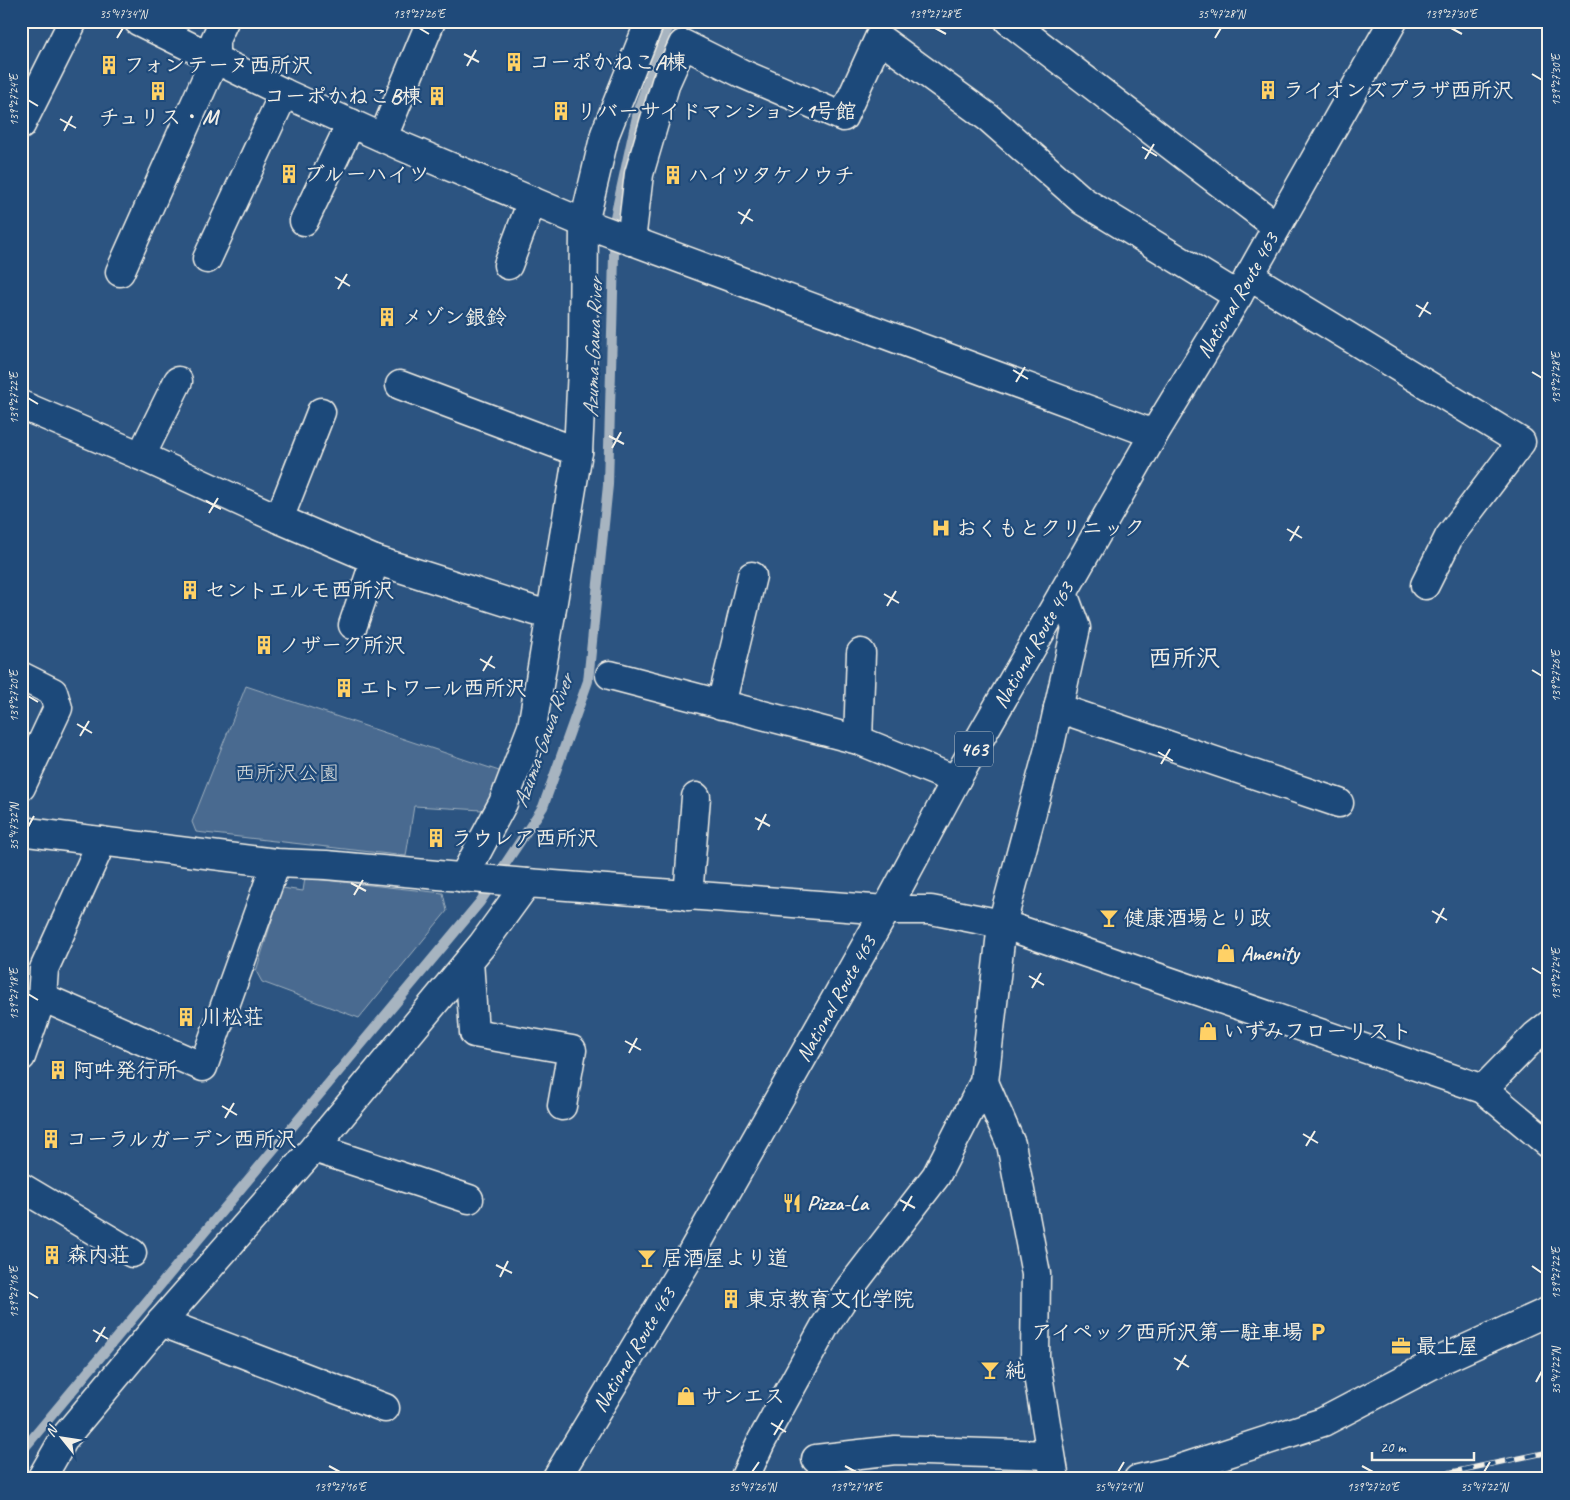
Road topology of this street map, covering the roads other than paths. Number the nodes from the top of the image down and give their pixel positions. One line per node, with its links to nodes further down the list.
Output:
1 (73, 21): 11 (main road)
2 (138, 21): 8 (main road)
3 (224, 21): 8 (main road)
4 (431, 21): 12 (main road)
5 (650, 21): 16 (main road)
6 (1009, 21): 15 (main road)
7 (1393, 21): 15 (main road, National Route 463 / 463)
8 (215, 59): 9 (main road); 19 (main road)
9 (284, 93): 10 (main road); 17 (main road)
10 (351, 123): 12 (main road); 14 (main road)
11 (21, 125)
12 (383, 137): 13 (main road)
13 (532, 201): 16 (main road); 18 (main road)
14 (304, 221)
15 (1276, 226): 20 (main road, National Route 463 / 463)
16 (609, 233): 20 (main road); 25 (main road); 26 (main road)
17 (207, 259)
18 (508, 265)
19 (120, 272)
20 (1243, 286): 25 (main road, National Route 463 / 463); 31 (main road)
21 (178, 381): 27 (main road)
22 (400, 385): 26 (main road)
23 (21, 405): 27 (main road)
24 (322, 412): 28 (main road)
25 (1154, 434): 32 (main road, National Route 463 / 463)
26 (578, 452): 33 (main road)
27 (141, 456): 28 (main road)
28 (279, 519): 29 (main road)
29 (375, 560): 33 (main road); 34 (main road)
30 (752, 576): 38 (main road)
31 (1425, 586)
32 (1063, 593): 39 (main road); 41 (main road, National Route 463 / 463)
33 (551, 614): 48 (main road)
34 (353, 625)
35 (861, 653): 40 (main road)
36 (610, 675): 38 (main road)
37 (21, 676): 42 (main road)
38 (721, 704): 40 (main road)
39 (1058, 708): 44 (main road); 52 (main road)
40 (858, 740): 41 (main road)
41 (956, 780): 51 (main road, National Route 463 / 463)
42 (21, 787)
43 (696, 797): 50 (main road)
44 (1338, 803)
45 (21, 828): 46 (main road)
46 (102, 841): 47 (main road); 54 (main road)
47 (276, 863): 48 (main road); 54 (main road)
48 (472, 878): 49 (main road)
49 (519, 882): 50 (main road); 53 (main road)
50 (688, 896): 51 (main road)
51 (886, 910): 52 (main road); 71 (main road, National Route 463 / 463)
52 (1002, 924): 57 (main road); 58 (main road)
53 (469, 961): 59 (main road); 61 (main road)
54 (42, 997): 56 (main road)
55 (1549, 1025): 58 (main road)
56 (21, 1057)
57 (984, 1082): 69 (main road); 72 (main road)
58 (1483, 1089): 60 (main road)
59 (562, 1106)
60 (1549, 1144)
61 (314, 1148): 63 (main road); 66 (main road)
62 (21, 1187): 64 (main road)
63 (469, 1199)
64 (132, 1253)
65 (1549, 1311): 73 (main road)
66 (161, 1322): 67 (main road); 70 (main road)
67 (385, 1408)
68 (816, 1459): 69 (main road)
69 (1052, 1467)
70 (41, 1479)
71 (556, 1479)
72 (744, 1479)
73 (1138, 1479)

